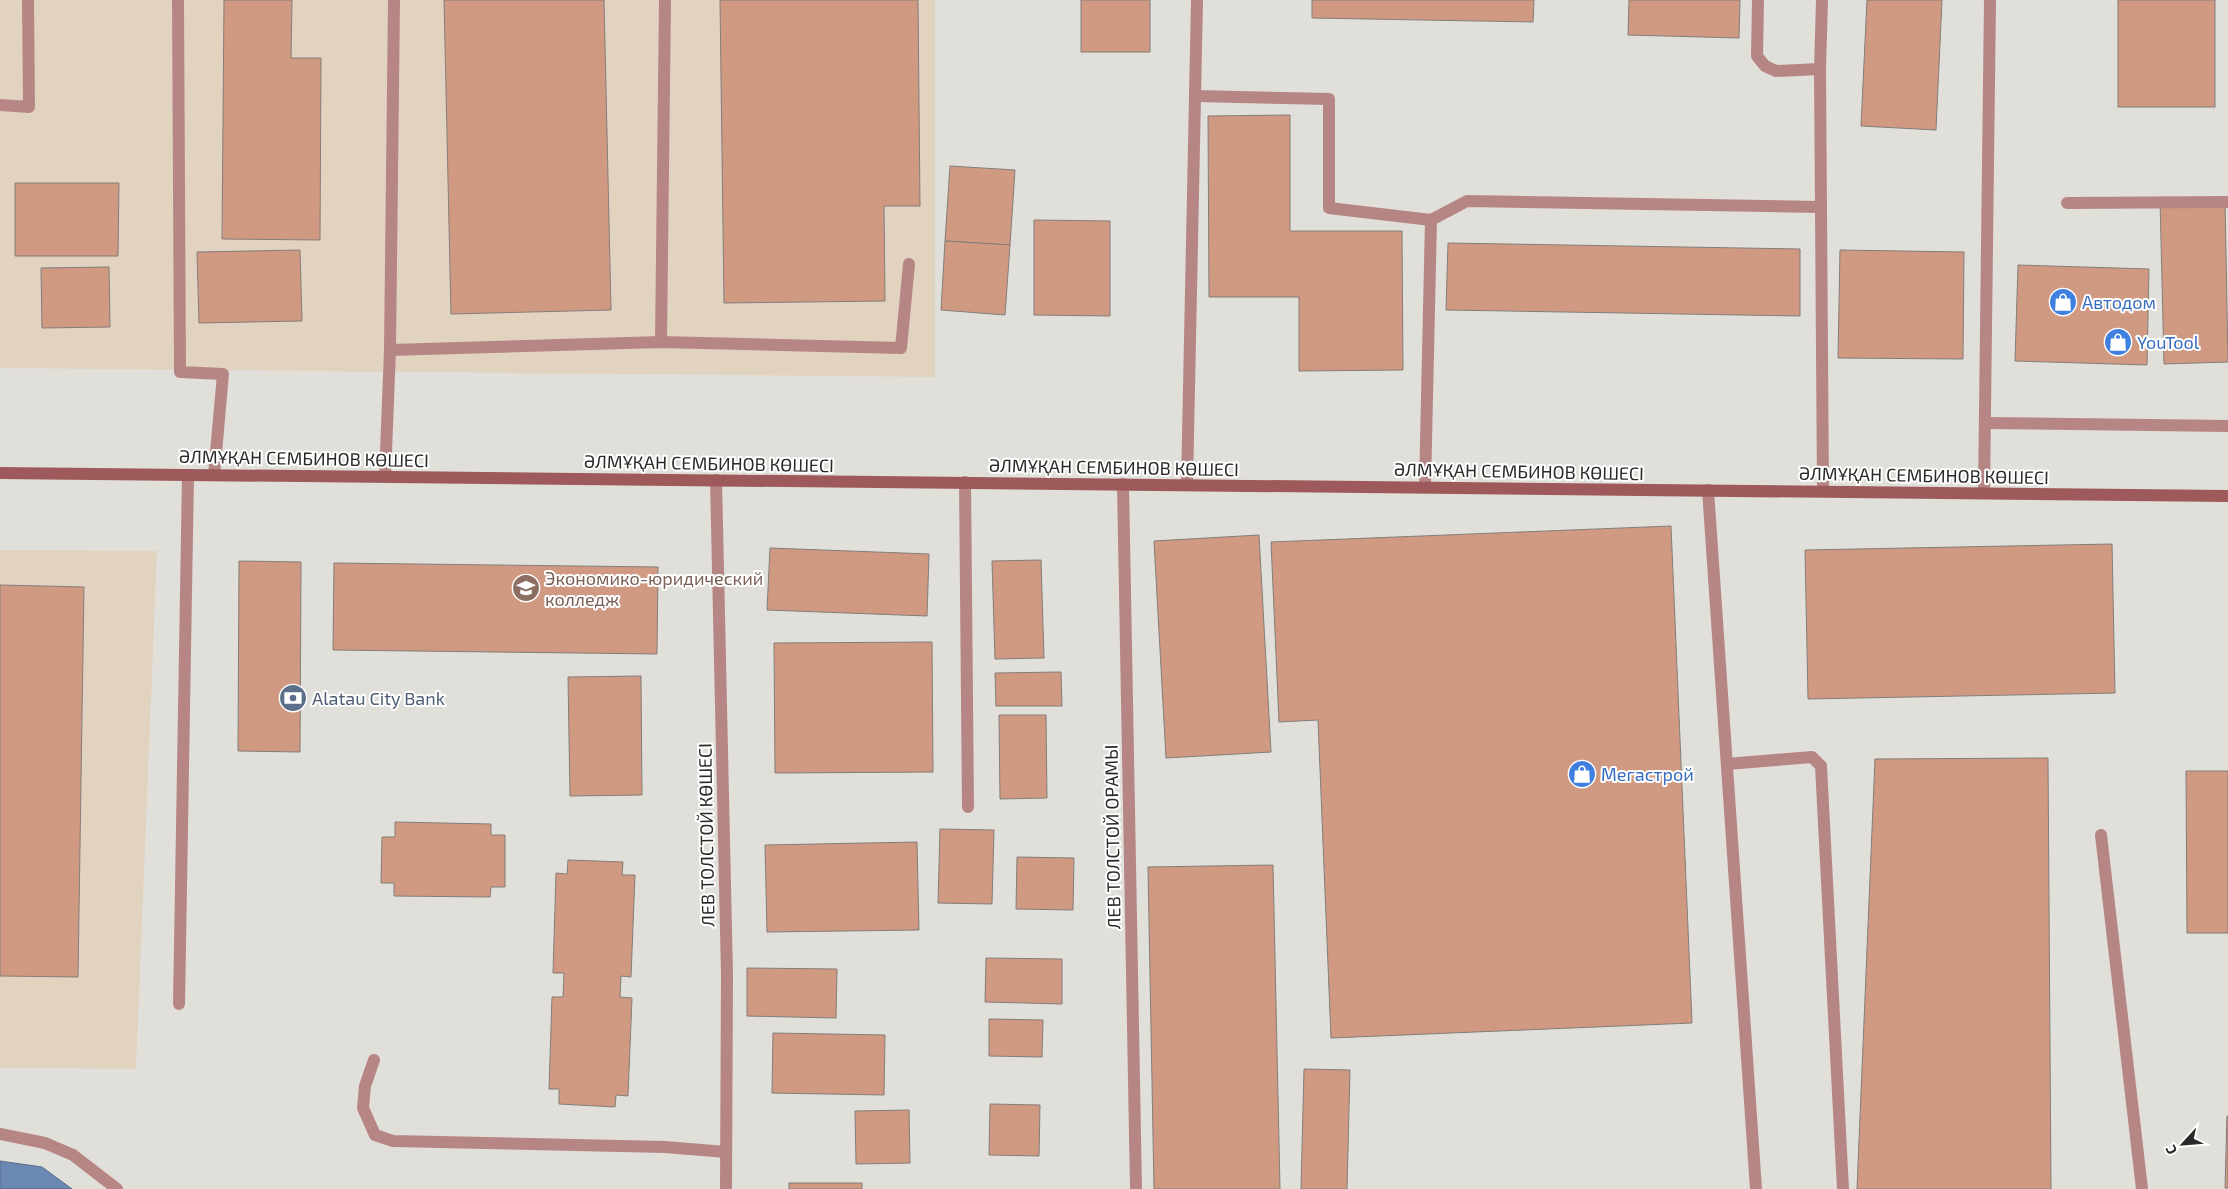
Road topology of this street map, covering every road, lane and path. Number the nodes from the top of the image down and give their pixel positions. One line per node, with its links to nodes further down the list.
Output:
1 (28, 0): 11 (street)
2 (178, 0): 23 (street)
3 (394, 0): 18 (street)
4 (664, 0): 17 (street)
5 (1197, 0): 10 (street)
6 (1758, 0): 9 (street)
7 (1822, 0): 9 (street)
8 (1990, 0): 19 (street)
9 (1820, 69): 14 (street)
10 (1195, 96): 15 (street); 28 (street)
11 (0, 104)
12 (2228, 202): 13 (street)
13 (2067, 203)
14 (1821, 207): 15 (street); 31 (street)
15 (1431, 220): 29 (street)
16 (909, 264): 17 (street)
17 (661, 342): 18 (street)
18 (390, 350): 24 (street)
19 (1985, 423): 20 (street); 32 (street)
20 (2228, 426)
21 (0, 473): 22 (street, ӘЛМҰҚАН СЕМБИНОВ КӨШЕСІ)
22 (188, 475): 23 (street, ӘЛМҰҚАН СЕМБИНОВ КӨШЕСІ); 37 (street)
23 (214, 475): 24 (street, ӘЛМҰҚАН СЕМБИНОВ КӨШЕСІ)
24 (385, 477): 25 (street, ӘЛМҰҚАН СЕМБИНОВ КӨШЕСІ)
25 (716, 480): 26 (street, ӘЛМҰҚАН СЕМБИНОВ КӨШЕСІ); 40 (street, ЛЕВ ТОЛСТОЙ КӨШЕСІ)
26 (966, 482): 27 (street, ӘЛМҰҚАН СЕМБИНОВ КӨШЕСІ); 35 (street)
27 (1123, 484): 28 (street, ӘЛМҰҚАН СЕМБИНОВ КӨШЕСІ); 43 (street, ЛЕВ ТОЛСТОЙ ОРАМЫ)
28 (1187, 485): 29 (street, ӘЛМҰҚАН СЕМБИНОВ КӨШЕСІ)
29 (1425, 487): 30 (street, ӘЛМҰҚАН СЕМБИНОВ КӨШЕСІ)
30 (1708, 490): 31 (street, ӘЛМҰҚАН СЕМБИНОВ КӨШЕСІ); 34 (street)
31 (1823, 491): 32 (street, ӘЛМҰҚАН СЕМБИНОВ КӨШЕСІ)
32 (1984, 493): 33 (street, ӘЛМҰҚАН СЕМБИНОВ КӨШЕСІ)
33 (2228, 496)
34 (1727, 764): 44 (street); 45 (street)
35 (968, 806)
36 (2101, 834): 46 (street)
37 (179, 1004)
38 (374, 1060): 40 (street)
39 (0, 1134): 41 (street)
40 (726, 1152): 42 (street, ЛЕВ ТОЛСТОЙ КӨШЕСІ)
41 (117, 1189)
42 (726, 1189)
43 (1136, 1189)
44 (1756, 1189)
45 (1843, 1189)
46 (2142, 1189)

